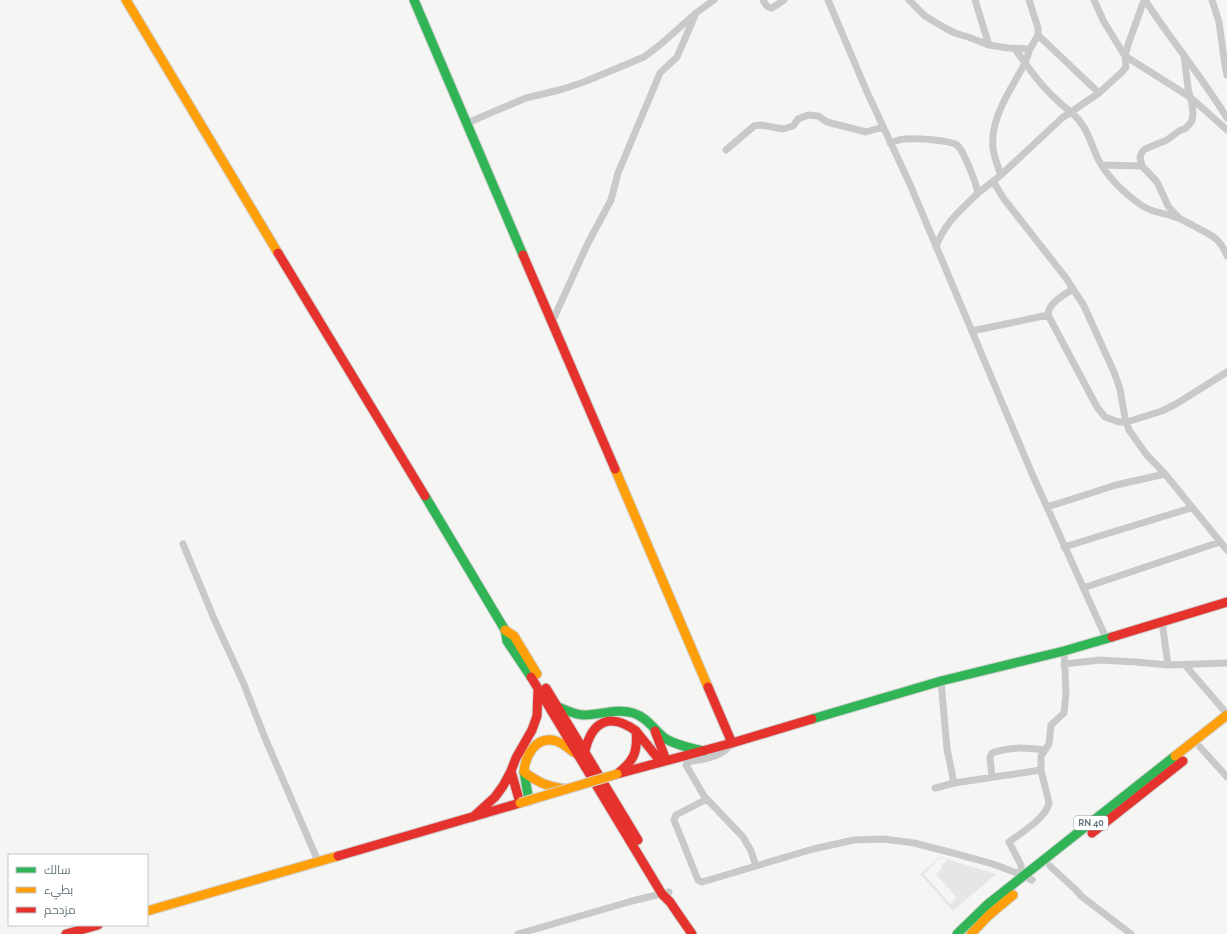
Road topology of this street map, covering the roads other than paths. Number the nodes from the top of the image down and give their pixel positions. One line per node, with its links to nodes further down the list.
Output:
1 (126, 0): 56 (main road)
2 (414, 0): 27 (main road)
3 (714, 0): 13 (street)
4 (763, 0): 5 (street)
5 (784, 0)
6 (828, 0): 28 (street)
7 (909, 0): 16 (street)
8 (975, 0): 16 (street)
9 (1029, 0): 15 (street)
10 (1094, 0): 20 (street)
11 (1145, 0): 19 (street); 20 (street)
12 (1212, 0): 14 (street)
13 (696, 13): 27 (street); 42 (street)
14 (1223, 22): 22 (street)
15 (1038, 35): 18 (street); 23 (street)
16 (989, 45): 17 (street)
17 (1015, 49): 18 (street); 21 (street)
18 (1030, 49): 21 (street)
19 (1184, 55): 24 (street); 26 (street)
20 (1125, 56): 23 (street); 24 (street)
21 (1025, 63): 25 (street); 34 (street)
22 (1227, 75)
23 (1099, 93): 25 (street)
24 (1190, 97): 29 (street); 33 (street)
25 (1071, 112): 32 (street); 34 (street)
26 (1227, 118)
27 (467, 123): 42 (main road)
28 (883, 127): 30 (street); 31 (street)
29 (1227, 130)
30 (890, 143): 36 (street); 38 (street)
31 (726, 150)
32 (1102, 166): 33 (street); 37 (street)
33 (1142, 166): 37 (street)
34 (1001, 175): 35 (street)
35 (993, 182): 36 (street); 40 (street)
36 (978, 193): 38 (street)
37 (1179, 218): 39 (street)
38 (936, 247): 43 (street)
39 (1227, 256)
40 (1073, 289): 41 (street); 45 (street)
41 (1048, 315): 43 (street); 45 (street)
42 (552, 322): 70 (main road)
43 (972, 331): 47 (street)
44 (1227, 372): 45 (street)
45 (1127, 422): 46 (street)
46 (1165, 474): 47 (street); 48 (street)
47 (1046, 507): 51 (street)
48 (1191, 508): 49 (street); 51 (street)
49 (1220, 542): 52 (street); 53 (street)
50 (183, 544): 89 (street)
51 (1064, 547): 53 (street)
52 (1227, 550)
53 (1083, 588): 57 (street)
54 (1227, 602): 55 (main road)
55 (1162, 622): 57 (main road); 61 (street)
56 (505, 630): 64 (main road); 65 (main road)
57 (1106, 638): 58 (main road)
58 (1064, 651): 60 (street); 63 (main road)
59 (1227, 663): 62 (street)
60 (1064, 664): 61 (street); 73 (street)
61 (1168, 665): 62 (street)
62 (1185, 665): 66 (street)
63 (941, 682): 70 (main road); 82 (street)
64 (538, 689): 74 (main road); 77 (main road)
65 (558, 707): 68 (main road); 74 (main road)
66 (1227, 714): 87 (main road, RN 40)
67 (1227, 726): 71 (main road, RN 40)
68 (654, 730): 72 (main road); 75 (main road)
69 (636, 731): 74 (main road); 75 (main road); 79 (main road)
70 (732, 743): 72 (main road); 85 (street)
71 (1200, 747): 81 (street); 87 (main road, RN 40)
72 (704, 750): 75 (main road)
73 (1046, 750): 76 (street); 80 (street)
74 (581, 752): 78 (main road); 93 (main road)
75 (663, 761): 79 (main road)
76 (1041, 770): 80 (street); 92 (street)
77 (511, 771): 86 (main road); 88 (main road)
78 (524, 772): 84 (main road); 86 (main road)
79 (617, 774): 84 (main road, bridge)
80 (992, 777): 82 (street)
81 (1227, 777)
82 (954, 783): 83 (street)
83 (935, 788)
84 (568, 789): 86 (main road, bridge)
85 (707, 799): 90 (street); 90 (street)
86 (524, 802): 88 (main road)
87 (1116, 809): 91 (main road, RN 40); 92 (main road, RN 40)
88 (473, 817): 89 (main road)
89 (318, 861): 95 (main road)
90 (756, 866): 92 (street)
91 (1050, 866): 92 (main road, RN 40); 103 (street)
92 (1026, 877): 101 (main road, RN 40); 102 (main road, RN 40)
93 (666, 893): 94 (main road); 98 (street)
94 (671, 904): 99 (main road); 100 (main road)
95 (148, 911)
96 (96, 928): 97 (main road)
97 (66, 934)
98 (518, 934)
99 (683, 934)
100 (692, 934)
101 (956, 934)
102 (971, 934)
103 (1131, 934)

